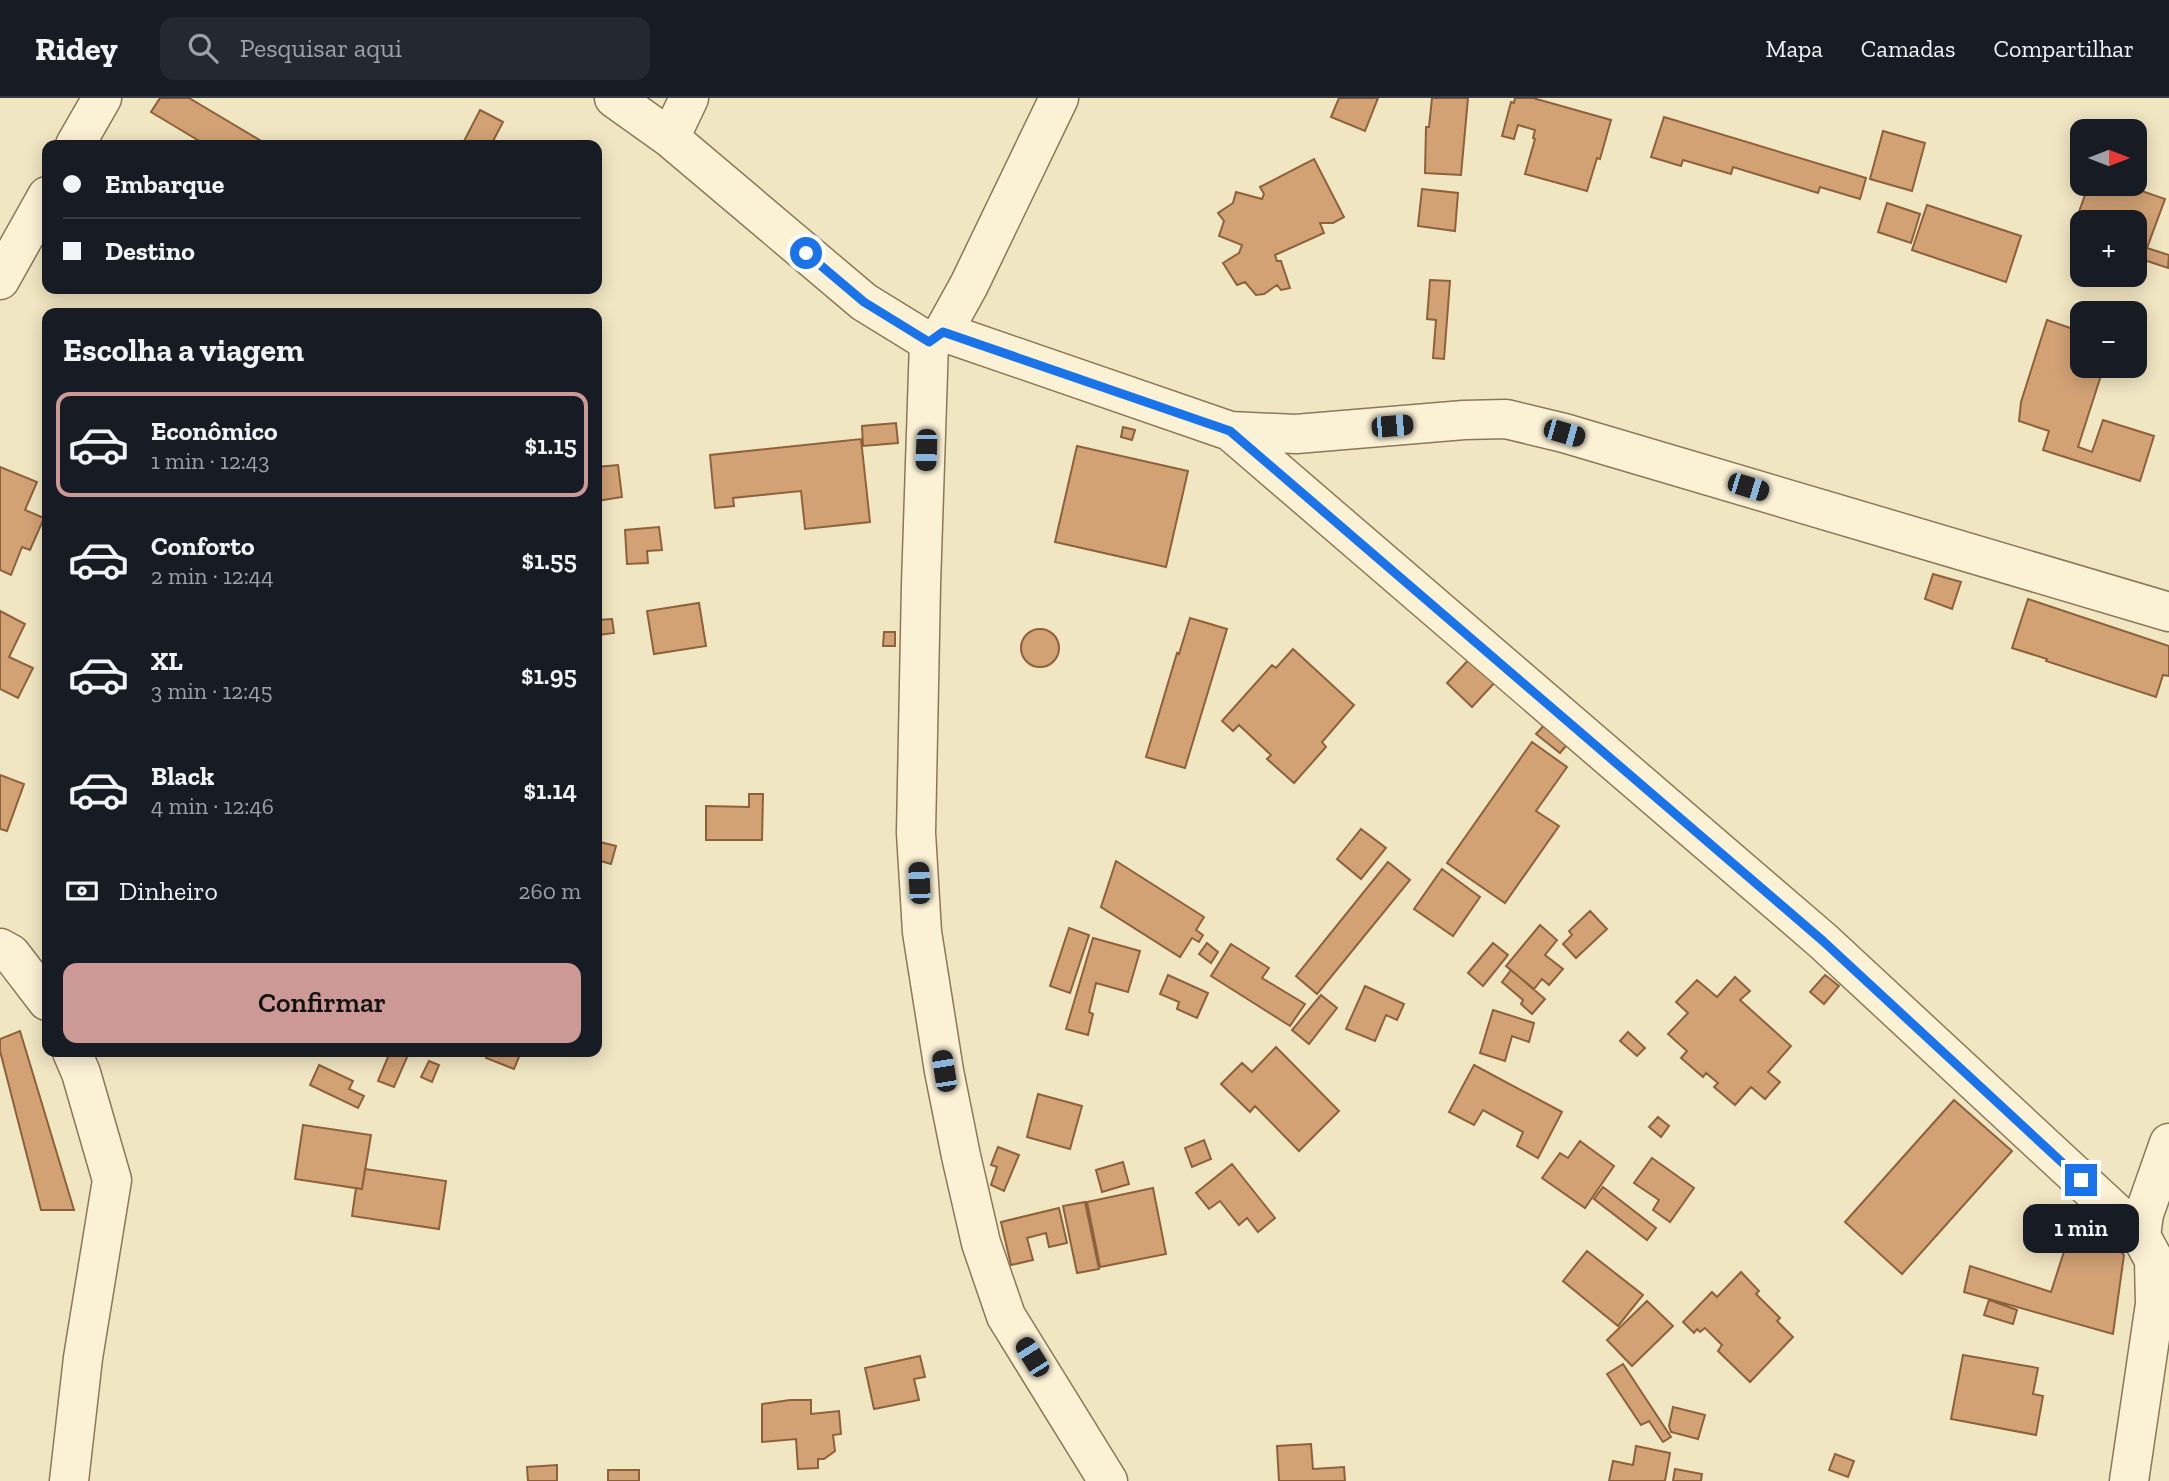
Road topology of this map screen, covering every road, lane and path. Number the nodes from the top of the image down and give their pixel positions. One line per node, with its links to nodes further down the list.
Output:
1 (102, 98): 6 (street)
2 (614, 98): 5 (street)
3 (689, 98): 5 (street)
4 (1059, 98): 9 (street)
5 (670, 138): 9 (street)
6 (78, 140)
7 (42, 204): 8 (street)
8 (0, 280)
9 (936, 337): 10 (street); 18 (street)
10 (1230, 431): 11 (street); 16 (street)
11 (2169, 612)
12 (0, 948): 13 (street)
13 (42, 994)
14 (74, 1057): 17 (street)
15 (2169, 1143): 16 (street)
16 (2151, 1223): 19 (street)
17 (69, 1481)
18 (1108, 1481)
19 (2129, 1481)

